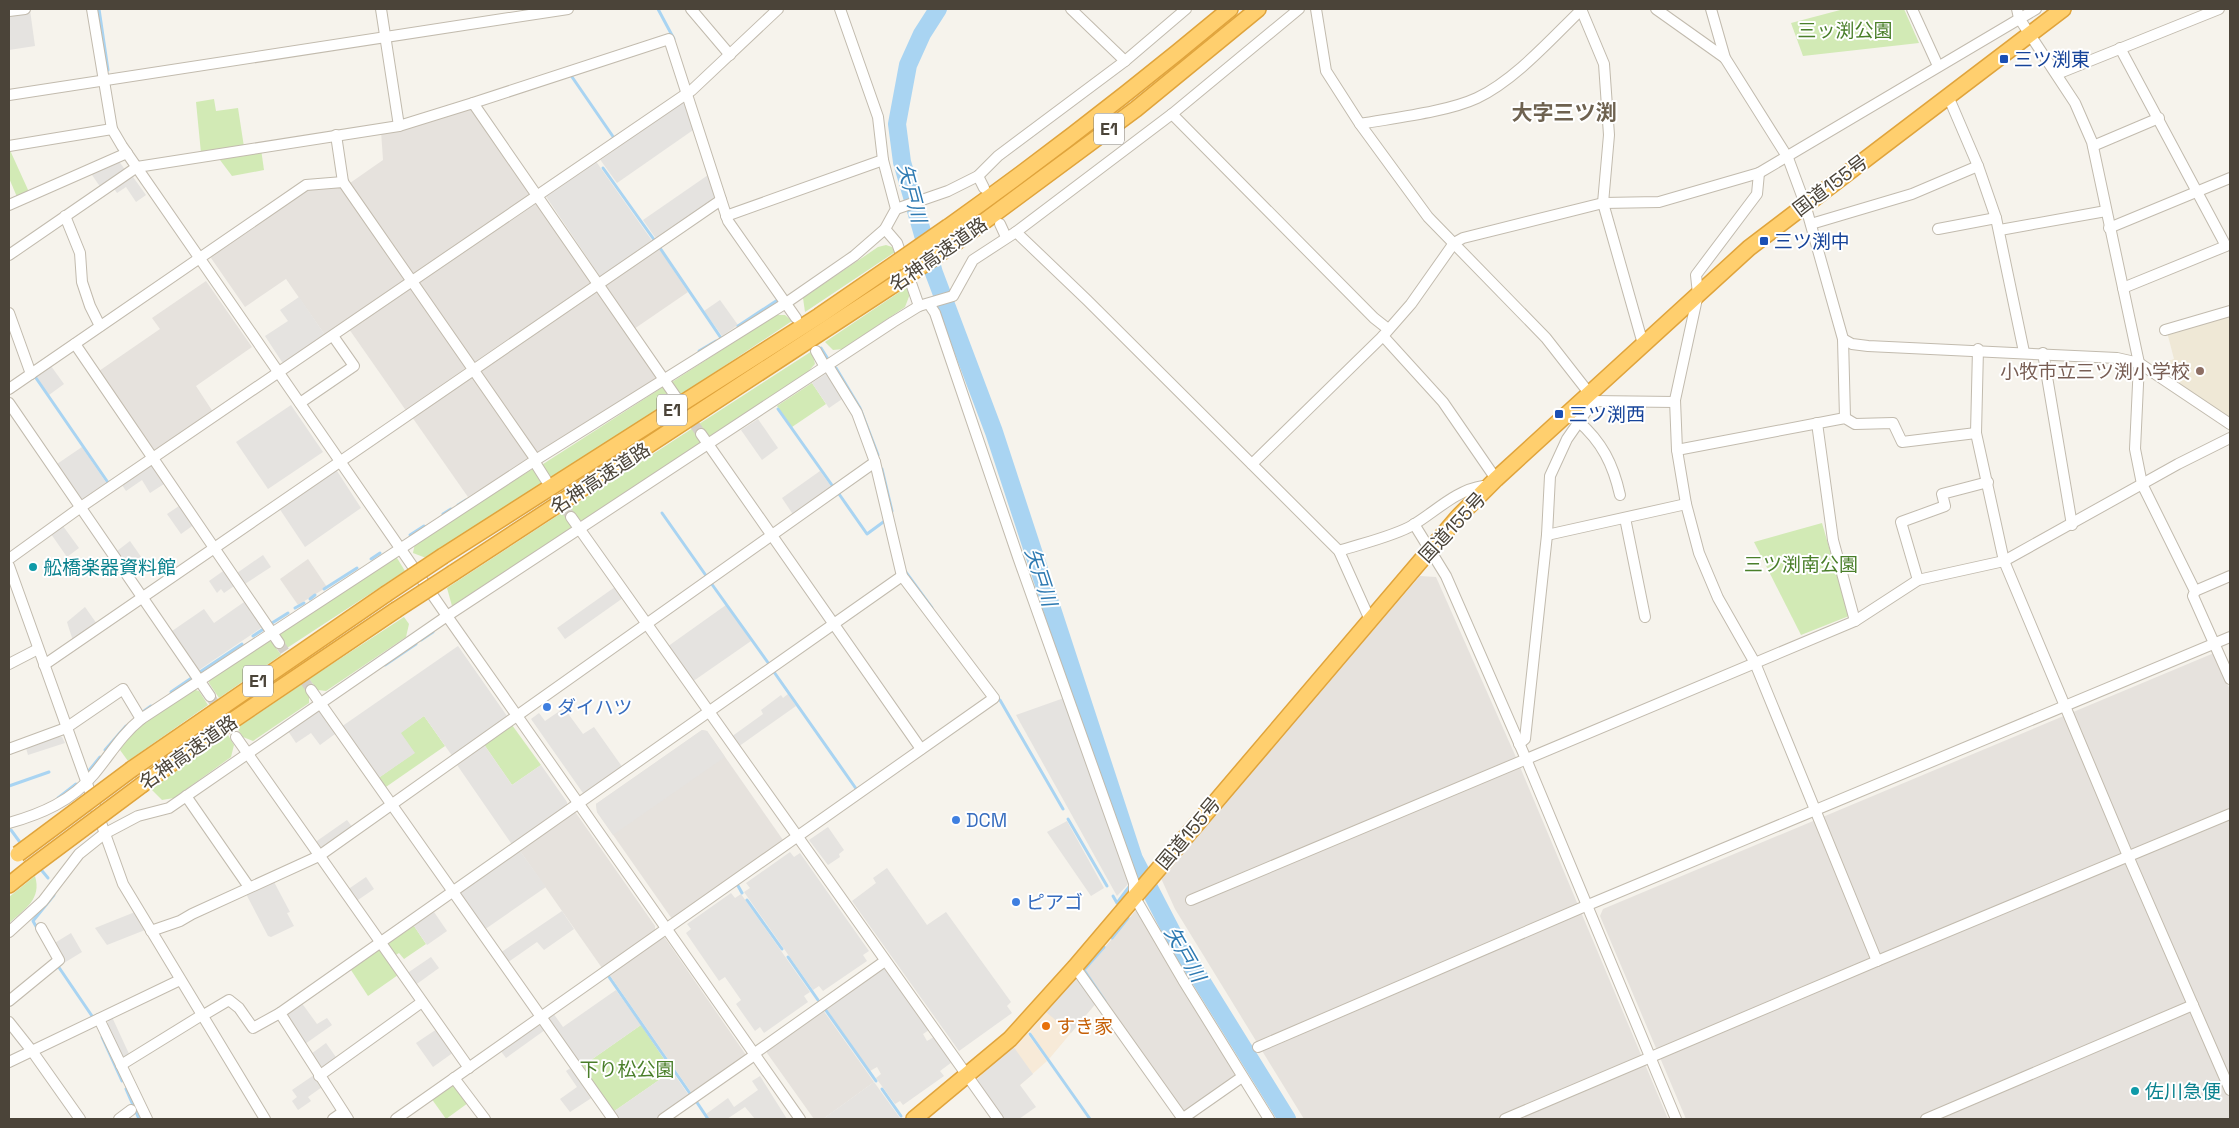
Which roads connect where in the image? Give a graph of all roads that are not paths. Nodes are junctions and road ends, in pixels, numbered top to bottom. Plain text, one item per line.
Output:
1 (25, 9) edge
2 (92, 9) edge
3 (381, 9) edge
4 (568, 9) edge
5 (778, 9) edge
6 (840, 9) edge
7 (1071, 9) edge
8 (1186, 9) edge
9 (1230, 9) edge
10 (1258, 9) edge
11 (1299, 9) edge
12 (1316, 9) edge
13 (1581, 9) edge
14 (1656, 9) edge
15 (1711, 9) edge
16 (1912, 9) edge
17 (2036, 9) edge
18 (2063, 9) edge
19 (2218, 9) edge
20 (9, 11) edge
21 (696, 11) edge
22 (2018, 13) edge
23 (2030, 34) junction
24 (386, 37) junction
25 (2120, 48) junction
26 (730, 55) junction
27 (1725, 58) junction
28 (1125, 61) junction
29 (1938, 66) junction
30 (2057, 74) junction
31 (104, 81) junction
32 (687, 93) junction
33 (9, 95) edge
34 (1948, 96) junction
35 (473, 103) junction
36 (1172, 114) junction
37 (2159, 118) junction
38 (1360, 124) junction
39 (399, 126) junction
40 (112, 130) junction
41 (336, 135) junction
42 (9, 146) edge
43 (2093, 146) junction
44 (127, 153) junction
45 (1788, 158) junction
46 (883, 160) junction
47 (1978, 166) junction
48 (137, 167) junction
49 (1759, 173) junction
50 (978, 176) junction
51 (2230, 178) edge
52 (343, 182) junction
53 (984, 188) dead end
54 (2199, 190) junction
55 (537, 195) junction
56 (721, 200) junction
57 (1603, 203) junction
58 (1805, 204) junction
59 (9, 205) edge
60 (898, 208) junction
61 (2106, 211) junction
62 (65, 216) junction
63 (726, 216) junction
64 (1996, 218) junction
65 (1000, 224) dead end
66 (1811, 224) junction
67 (2109, 228) junction
68 (885, 229) junction
69 (1938, 229) dead end
70 (2000, 230) junction
71 (1011, 235) junction
72 (1454, 243) junction
73 (2228, 250) edge
74 (9, 255) edge
75 (200, 258) junction
76 (412, 281) junction
77 (598, 285) junction
78 (2123, 288) junction
79 (1698, 294) junction
80 (786, 303) junction
81 (926, 304) junction
82 (2230, 311) edge
83 (9, 313) edge
84 (796, 318) dead end
85 (100, 326) junction
86 (2165, 330) dead end
87 (1386, 332) junction
88 (333, 336) junction
89 (1843, 339) junction
90 (75, 344) junction
91 (1643, 344) junction
92 (1978, 350) junction
93 (816, 352) dead end
94 (2024, 352) junction
95 (2043, 353) junction
96 (2139, 364) junction
97 (827, 367) junction
98 (474, 370) junction
99 (279, 373) junction
100 (30, 374) junction
101 (664, 379) junction
102 (9, 389) edge
103 (676, 397) tunnel mouth
104 (1590, 397) junction
105 (1675, 402) junction
106 (9, 403) edge
107 (300, 403) junction
108 (1845, 418) junction
109 (1578, 421) junction
110 (1817, 423) junction
111 (2230, 424) edge
112 (1976, 433) junction
113 (701, 434) tunnel mouth
114 (2230, 438) edge
115 (708, 444) junction
116 (1677, 450) junction
117 (154, 458) junction
118 (535, 460) junction
119 (340, 462) junction
120 (876, 462) junction
121 (1252, 464) junction
122 (546, 480) tunnel mouth
123 (1988, 482) junction
124 (1492, 484) junction
125 (2142, 484) junction
126 (1620, 495) dead end
127 (1686, 504) junction
128 (81, 507) junction
129 (571, 517) tunnel mouth
130 (1624, 518) junction
131 (1414, 524) junction
132 (2072, 525) junction
133 (579, 529) junction
134 (772, 535) junction
135 (1547, 535) junction
136 (214, 547) junction
137 (400, 548) junction
138 (1431, 548) junction
139 (1339, 550) junction
140 (9, 559) edge
141 (2004, 561) junction
142 (9, 566) edge
143 (902, 576) junction
144 (2230, 576) edge
145 (1918, 580) junction
146 (2196, 591) junction
147 (142, 597) junction
148 (447, 616) junction
149 (1645, 617) dead end
150 (1370, 620) junction
151 (1855, 621) junction
152 (646, 624) junction
153 (834, 624) junction
154 (272, 631) junction
155 (2230, 637) edge
156 (279, 643) tunnel mouth
157 (2215, 644) junction
158 (38, 649) junction
159 (1755, 663) junction
160 (9, 664) edge
161 (44, 665) junction
162 (199, 679) junction
163 (2230, 679) edge
164 (311, 690) tunnel mouth
165 (210, 696) tunnel mouth
166 (319, 704) junction
167 (2066, 706) junction
168 (708, 712) junction
169 (516, 714) junction
170 (141, 719) junction
171 (66, 728) junction
172 (236, 737) tunnel mouth
173 (1519, 744) junction
174 (9, 749) edge
175 (921, 749) junction
176 (247, 754) junction
177 (1526, 759) junction
178 (86, 783) junction
179 (186, 796) junction
180 (579, 803) junction
181 (389, 805) junction
182 (1816, 810) junction
183 (2230, 814) edge
184 (9, 823) edge
185 (104, 834) junction
186 (796, 836) junction
187 (319, 856) junction
188 (2128, 856) junction
189 (14, 857) edge
190 (9, 885) edge
191 (249, 887) junction
192 (452, 893) junction
193 (1136, 894) junction
194 (1191, 900) dead end
195 (1588, 905) junction
196 (667, 927) junction
197 (41, 928) dead end
198 (151, 931) junction
199 (9, 932) edge
200 (381, 944) junction
201 (885, 961) junction
202 (1877, 961) junction
203 (1076, 967) junction
204 (180, 980) junction
205 (9, 1001) edge
206 (422, 1002) junction
207 (2193, 1005) junction
208 (280, 1013) junction
209 (202, 1016) junction
210 (540, 1017) junction
211 (99, 1019) junction
212 (9, 1022) edge
213 (1258, 1047) dead end
214 (32, 1051) junction
215 (755, 1053) junction
216 (1651, 1057) junction
217 (9, 1062) edge
218 (121, 1065) junction
219 (469, 1068) junction
220 (319, 1076) junction
221 (967, 1076) junction
222 (1242, 1077) junction
223 (454, 1078) junction
224 (2230, 1090) edge
225 (131, 1110) dead end
226 (346, 1116) edge
227 (80, 1119) edge
228 (119, 1119) edge
229 (147, 1119) edge
230 (265, 1119) edge
231 (333, 1119) edge
232 (396, 1119) edge
233 (485, 1119) edge
234 (613, 1119) edge
235 (664, 1119) edge
236 (800, 1119) edge
237 (914, 1119) edge
238 (998, 1119) edge
239 (1183, 1119) edge
240 (1269, 1119) edge
241 (1505, 1119) edge
242 (1676, 1119) edge
243 (1926, 1119) edge

1 - 20 street
2 - 31 street
3 - 24 street
4 - 24 street
5 - 26 street
6 - 46 street
7 - 28 street
8 - 28 street
9 - 189 highway, 名神高速道路 / E1, bridge
10 - 190 highway, 名神高速道路 / E1, bridge
11 - 36 street
12 - 38 street
13 - 38 street
13 - 57 street
14 - 27 street
15 - 27 street
16 - 29 street
17 - 22 street
18 - 23 highway, 国道155号
19 - 25 street
21 - 26 street
22 - 23 street
22 - 29 street
23 - 30 street
23 - 34 highway, 国道155号
24 - 31 street
24 - 39 street
25 - 30 street
25 - 37 street
26 - 32 street
27 - 45 street
28 - 50 street
29 - 45 street
30 - 43 street
31 - 33 street
31 - 40 street
32 - 35 street
32 - 55 street
32 - 56 street
34 - 47 street
34 - 58 highway, 国道155号
35 - 39 street
35 - 55 street
36 - 71 street
36 - 87 street
37 - 43 street
37 - 54 street
38 - 72 street
39 - 41 street
40 - 42 street
40 - 44 street
41 - 48 street
41 - 52 street
43 - 61 street
44 - 48 street
44 - 59 street
45 - 49 street
45 - 58 street
46 - 60 street
46 - 63 street
47 - 64 street
47 - 66 street
48 - 62 street
48 - 75 street
49 - 57 street
49 - 79 street
50 - 53 street
50 - 60 street
51 - 54 street
52 - 75 street
52 - 76 street
54 - 67 street
54 - 73 street
55 - 76 street
55 - 77 street
56 - 63 street
56 - 77 street
57 - 72 street
57 - 91 street
58 - 66 street
58 - 79 highway, 国道155号
60 - 68 street
61 - 67 street
61 - 70 street
62 - 74 street
62 - 85 street
63 - 80 street
64 - 69 street
64 - 70 street
65 - 71 street
66 - 89 street
67 - 78 street
68 - 80 street
68 - 81 street
70 - 94 street
71 - 81 street
71 - 121 street
72 - 87 street
72 - 104 street
73 - 78 street
75 - 85 street
75 - 99 street
76 - 88 street
76 - 98 street
77 - 98 street
77 - 101 street
78 - 96 street
79 - 91 highway, 国道155号
79 - 105 street
80 - 84 street
80 - 101 street
81 - 97 street
81 - 193 street
82 - 86 street
83 - 100 street
85 - 90 street
87 - 121 street
87 - 124 street
88 - 99 street
88 - 107 street
89 - 92 street
89 - 108 street
90 - 100 street
90 - 117 street
91 - 104 highway, 国道155号
92 - 94 street
92 - 112 street
93 - 97 street
94 - 95 street
95 - 96 street
95 - 132 street
96 - 111 street
96 - 125 street
97 - 115 street
97 - 120 street
98 - 118 street
98 - 119 street
99 - 107 street
99 - 117 street
100 - 102 street
101 - 103 street
101 - 118 street
104 - 105 street
104 - 109 street
104 - 124 highway, 国道155号
105 - 116 street
106 - 128 street
107 - 119 street
108 - 110 street
108 - 112 street
109 - 126 street
109 - 135 street
110 - 116 street
110 - 151 street
112 - 123 street
113 - 115 street
114 - 125 street
115 - 133 street
115 - 134 street
116 - 127 street
117 - 128 street
117 - 136 street
118 - 122 street
118 - 137 street
119 - 136 street
119 - 137 street
120 - 134 street
120 - 143 street
121 - 139 street
123 - 141 street
123 - 145 street
124 - 131 street
124 - 138 highway, 国道155号
125 - 132 street
125 - 146 street
127 - 130 street
127 - 159 street
128 - 140 street
128 - 147 street
129 - 133 street
130 - 135 street
130 - 149 street
131 - 138 street
131 - 139 street
132 - 141 street
133 - 148 street
133 - 152 street
134 - 152 street
134 - 153 street
135 - 173 street
136 - 147 street
136 - 154 street
137 - 148 street
137 - 154 street
138 - 150 highway, 国道155号
138 - 173 street
139 - 150 street
141 - 145 street
141 - 167 street
142 - 158 street
143 - 153 street
143 - 175 street
144 - 146 street
145 - 151 street
146 - 157 street
147 - 161 street
147 - 162 street
148 - 166 street
148 - 169 street
150 - 193 highway, 国道155号
151 - 159 street
152 - 168 street
152 - 169 street
153 - 168 street
153 - 175 street
154 - 156 street
154 - 162 street
155 - 157 street
157 - 163 street
157 - 167 street
158 - 160 street
158 - 161 street
159 - 177 street
159 - 182 street
161 - 171 street
162 - 165 street
162 - 170 street
164 - 166 street
166 - 176 street
166 - 181 street
167 - 182 street
167 - 188 street
168 - 180 street
168 - 186 street
169 - 180 street
169 - 181 street
170 - 171 street
170 - 178 street
171 - 174 street
171 - 178 street
172 - 176 street
173 - 177 street
175 - 186 street
176 - 179 street
176 - 187 street
177 - 194 street
177 - 195 street
178 - 184 street
178 - 185 street
179 - 185 street
179 - 191 street
180 - 192 street
180 - 196 street
181 - 187 street
181 - 192 street
182 - 195 street
182 - 202 street
183 - 188 street
185 - 198 street
185 - 199 street
186 - 196 street
186 - 201 street
187 - 191 street
187 - 200 street
188 - 202 street
188 - 207 street
191 - 198 street
192 - 200 street
192 - 210 street
193 - 203 highway, 国道155号
193 - 222 street
195 - 213 street
195 - 216 street
196 - 210 street
196 - 215 street
197 - 205 street
198 - 204 street
200 - 206 street
200 - 208 street
201 - 215 street
201 - 221 street
202 - 216 street
203 - 221 highway, 国道155号
203 - 239 street
204 - 209 street
204 - 211 street
206 - 219 street
206 - 220 street
207 - 224 street
207 - 243 street
208 - 209 street
208 - 220 street
209 - 218 street
209 - 230 street
210 - 219 street
210 - 234 street
211 - 214 street
211 - 218 street
212 - 214 street
214 - 217 street
214 - 227 street
215 - 235 street
215 - 236 street
216 - 241 street
216 - 242 street
218 - 229 street
219 - 223 street
220 - 226 street
221 - 237 highway, 国道155号
221 - 238 street
222 - 239 street
222 - 240 street
223 - 232 street
223 - 233 street
225 - 228 street
226 - 231 street

